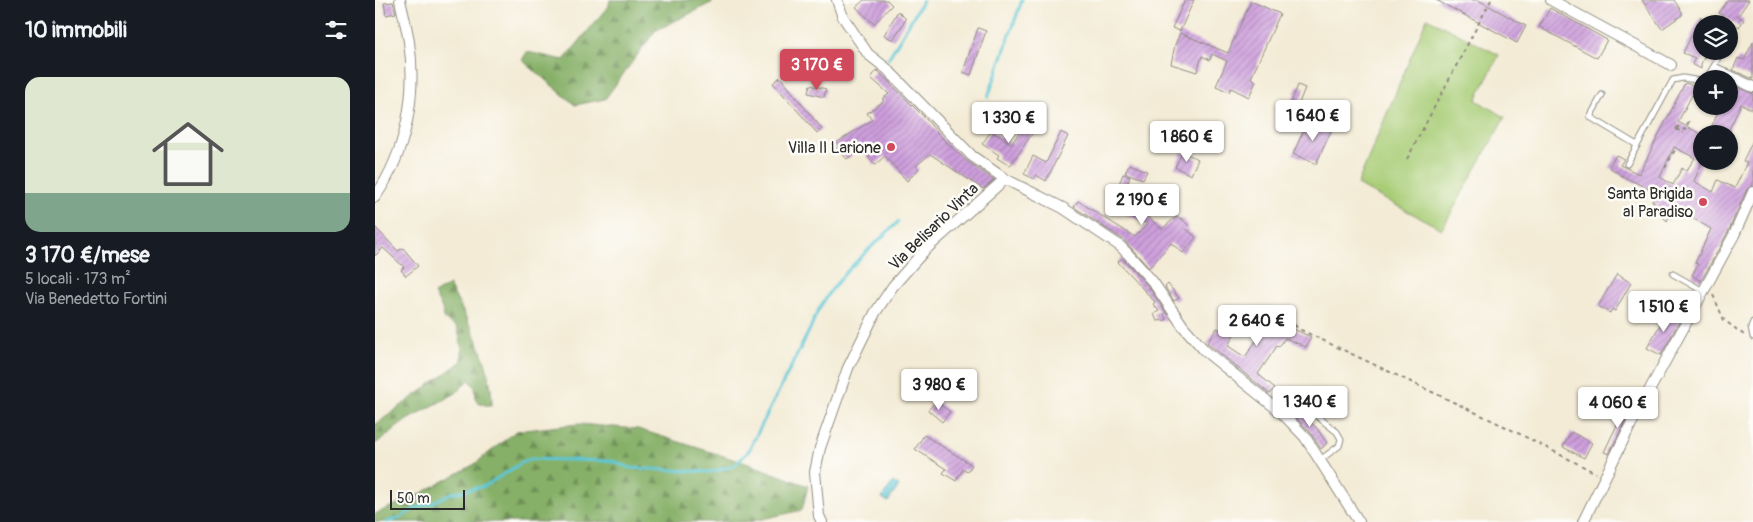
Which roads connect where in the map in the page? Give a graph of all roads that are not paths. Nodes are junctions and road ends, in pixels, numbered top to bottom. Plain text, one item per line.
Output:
1 (400, 0) edge
2 (837, 0) edge
3 (1551, 0) edge
4 (1717, 60) edge
5 (1671, 65) dead end
6 (1715, 69) joint
7 (1693, 80) edge
8 (1753, 87) edge
9 (1602, 95) dead end
10 (1637, 145) junction
11 (1627, 164) dead end
12 (1005, 179) junction
13 (1753, 192) edge
14 (375, 197) edge
15 (1673, 274) dead end
16 (1703, 291) junction
17 (1753, 322) edge
18 (1753, 337) edge
19 (1303, 405) dead end
20 (1320, 460) junction
21 (822, 522) edge
22 (1359, 522) edge
23 (1583, 522) edge

1 - 14 street
2 - 12 street
3 - 5 street
4 - 6 lane
6 - 8 street
7 - 10 lane
9 - 10 lane
10 - 11 lane
12 - 20 street
12 - 21 street, Via Belisario Vinta
13 - 16 street
15 - 16 lane
16 - 23 street
17 - 18 lane
19 - 20 lane
20 - 22 street

